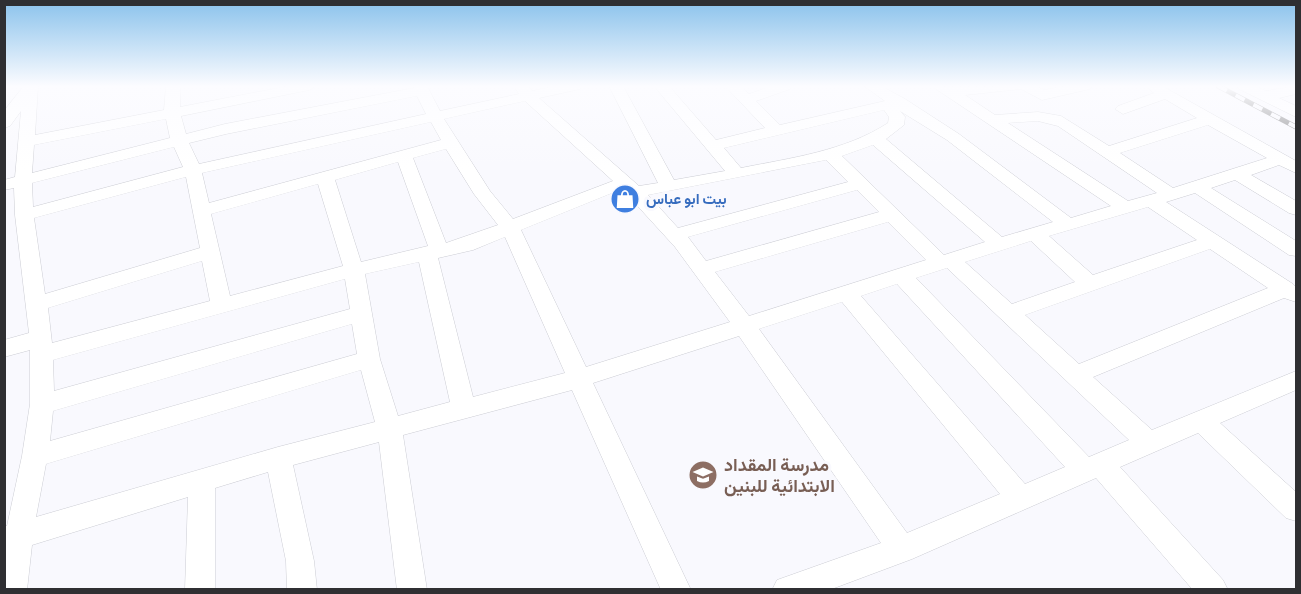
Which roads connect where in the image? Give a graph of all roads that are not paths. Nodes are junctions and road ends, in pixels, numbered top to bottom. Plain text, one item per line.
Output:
1 (29, 114) edge
2 (159, 114) edge
3 (173, 114) edge
4 (302, 114) edge
5 (433, 114) edge
6 (446, 114) edge
7 (550, 114) edge
8 (631, 114) edge
9 (684, 114) edge
10 (760, 114) edge
11 (853, 114) edge
12 (896, 114) edge
13 (912, 114) edge
14 (983, 114) edge
15 (1203, 114) edge
16 (1211, 114) edge
17 (435, 117) junction
18 (1210, 119) junction
19 (992, 120) junction
20 (777, 131) junction
21 (874, 137) junction
22 (180, 140) junction
23 (27, 141) junction
24 (452, 142) junction
25 (711, 146) junction
26 (1108, 152) junction
27 (831, 154) junction
28 (404, 155) junction
29 (1291, 160) edge
30 (193, 170) junction
31 (737, 174) junction
32 (1237, 174) junction
33 (325, 177) junction
34 (14, 183) edge
35 (859, 184) junction
36 (1196, 186) junction
37 (630, 187) junction
38 (669, 187) junction
39 (1160, 197) junction
40 (1124, 207) junction
41 (1296, 209) edge
42 (201, 211) junction
43 (24, 215) junction
44 (891, 215) junction
45 (1067, 224) junction
46 (511, 229) junction
47 (1035, 234) junction
48 (674, 235) junction
49 (1212, 241) junction
50 (999, 244) junction
51 (1296, 250) edge
52 (433, 251) junction
53 (210, 252) junction
54 (946, 262) junction
55 (701, 269) junction
56 (354, 270) junction
57 (902, 276) junction
58 (1090, 284) junction
59 (1291, 293) edge
60 (848, 294) junction
61 (36, 304) junction
62 (221, 304) junction
63 (1008, 313) junction
64 (361, 314) junction
65 (745, 327) junction
66 (42, 346) junction
67 (4, 349) edge
68 (369, 358) junction
69 (1075, 375) junction
70 (581, 378) junction
71 (1296, 380) edge
72 (42, 404) junction
73 (464, 410) junction
74 (1202, 422) junction
75 (390, 430) junction
76 (1150, 444) junction
77 (35, 456) junction
78 (279, 458) junction
79 (1094, 468) junction
80 (202, 480) junction
81 (1021, 499) junction
82 (1293, 501) edge
83 (12, 537) edge
84 (902, 549) junction
85 (12, 590) edge
86 (200, 590) edge
87 (302, 590) edge
88 (412, 590) edge
89 (676, 590) edge
90 (788, 590) edge
91 (1213, 590) edge

1 - 23 street
2 - 23 street
3 - 22 street
4 - 22 street
5 - 17 street
6 - 17 street
7 - 37 street
8 - 38 street
9 - 25 street
10 - 20 street
11 - 20 street
12 - 21 street
13 - 45 street
14 - 19 street
15 - 18 street
16 - 29 street
17 - 24 street
17 - 30 street
18 - 26 street
18 - 29 street
19 - 26 street
19 - 40 street
20 - 25 street
21 - 27 street
21 - 50 street
22 - 30 street
22 - 34 street
23 - 34 street
24 - 28 street
24 - 46 street
25 - 31 street
26 - 39 street
27 - 31 street
27 - 35 street
28 - 33 street
28 - 52 street
29 - 32 street
30 - 42 street
30 - 43 street
31 - 38 street
32 - 36 street
32 - 41 street
33 - 42 street
33 - 56 street
34 - 43 street
35 - 44 street
35 - 48 street
36 - 39 street
36 - 51 street
37 - 38 street
37 - 46 street
37 - 48 street
39 - 40 street
39 - 49 street
40 - 45 street
42 - 53 street
43 - 61 street
44 - 54 street
44 - 55 street
45 - 47 street
46 - 52 street
46 - 70 street
47 - 50 street
47 - 58 street
48 - 55 street
49 - 58 street
49 - 59 street
50 - 54 street
52 - 56 street
52 - 73 street
53 - 61 street
53 - 62 street
54 - 57 street
54 - 63 street
55 - 65 street
56 - 62 street
56 - 64 street
57 - 60 street
57 - 79 street
58 - 63 street
59 - 69 street
60 - 65 street
60 - 81 street
61 - 66 street
62 - 66 street
63 - 69 street
64 - 68 street
64 - 72 street
65 - 70 street
65 - 84 street
66 - 67 street
66 - 72 street
68 - 75 street
68 - 77 street
69 - 76 street
70 - 73 street
70 - 89 street
71 - 74 street
72 - 77 street
73 - 75 street
74 - 76 street
74 - 82 street
75 - 78 street
75 - 88 street
76 - 79 street
77 - 83 street
78 - 80 street
78 - 87 street
79 - 81 street
79 - 91 street
80 - 83 street
80 - 86 street
81 - 84 street
83 - 85 street
84 - 90 street

